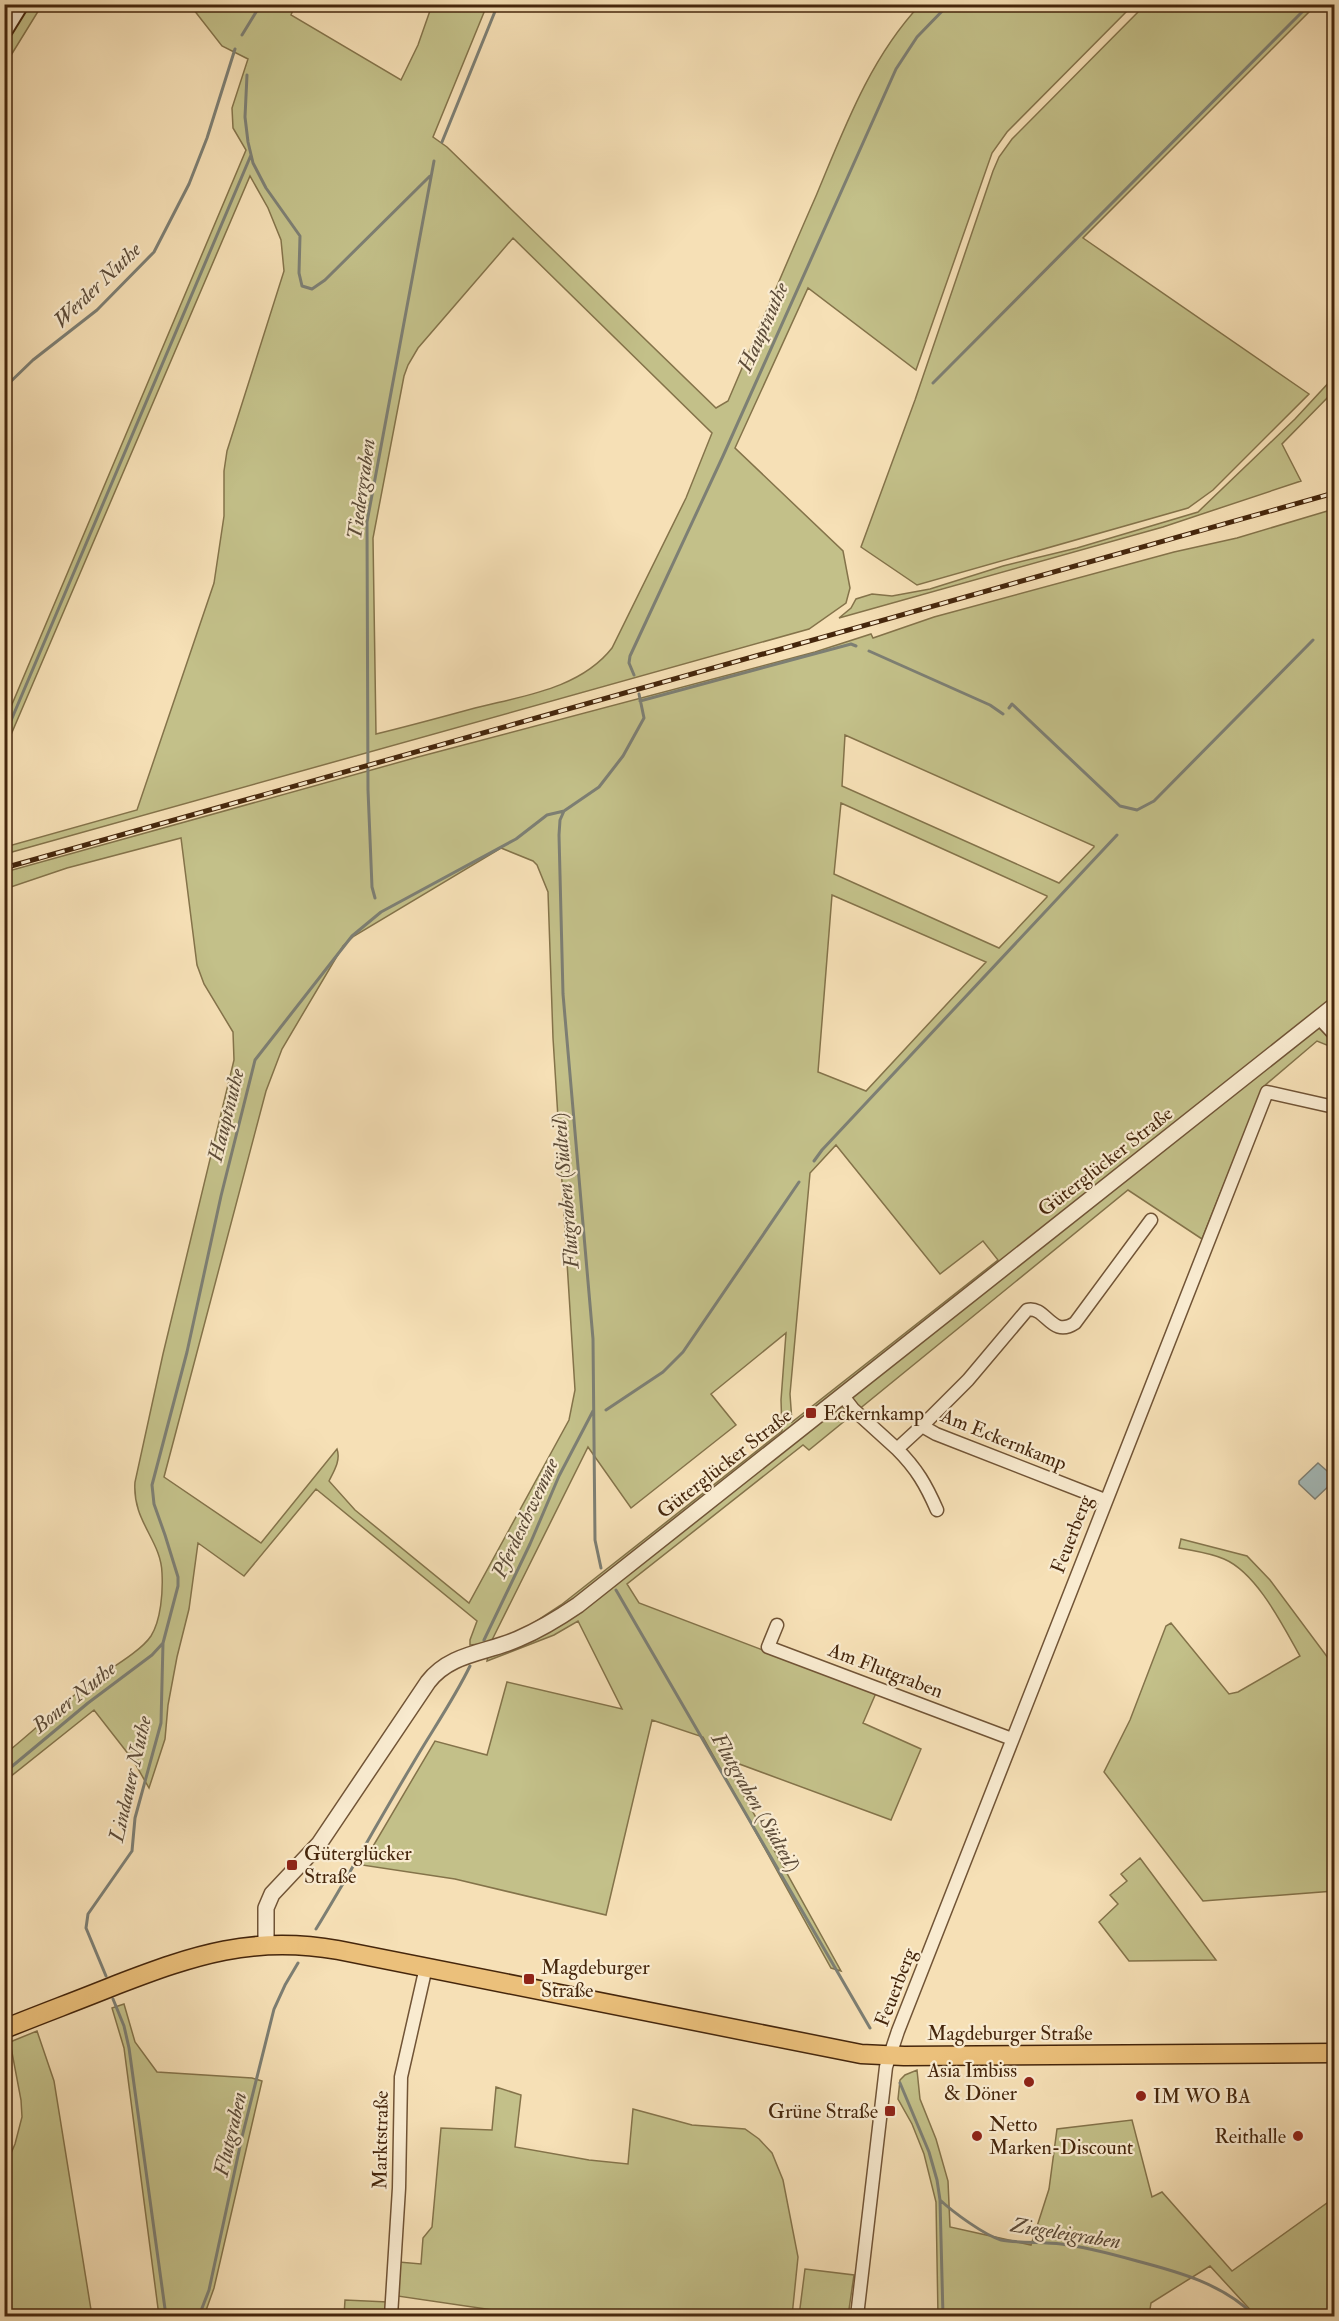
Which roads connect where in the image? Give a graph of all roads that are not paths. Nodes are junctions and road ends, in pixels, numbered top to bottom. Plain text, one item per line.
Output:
1 (20, 4) edge
2 (4, 30) edge
3 (1335, 1006) edge
4 (1319, 1018) junction
5 (1335, 1034) edge
6 (1335, 1107) edge
7 (1151, 1220) dead end
8 (843, 1396) junction
9 (922, 1426) junction
10 (897, 1449) junction
11 (1105, 1500) junction
12 (937, 1510) dead end
13 (777, 1625) dead end
14 (1012, 1739) junction
15 (266, 1945) junction
16 (426, 1967) junction
17 (4, 2029) edge
18 (1335, 2053) edge
19 (891, 2056) junction
20 (391, 2316) edge
21 (857, 2316) edge

1 - 2 main road
3 - 4 street, Güterglücker Straße
4 - 5 street
4 - 8 street, Güterglücker Straße
6 - 11 street, Feuerberg
7 - 9 street, Am Eckernkamp
8 - 10 street
8 - 15 street, Güterglücker Straße
9 - 10 street, Am Eckernkamp
9 - 11 street, Am Eckernkamp
10 - 12 street
11 - 14 street, Feuerberg
13 - 14 street, Am Flutgraben
14 - 19 street, Feuerberg
15 - 16 main road, Magdeburger Straße
15 - 17 main road, Magdeburger Straße
16 - 19 main road, Magdeburger Straße
16 - 20 street, Marktstraße
18 - 19 main road, Magdeburger Straße
19 - 21 street

